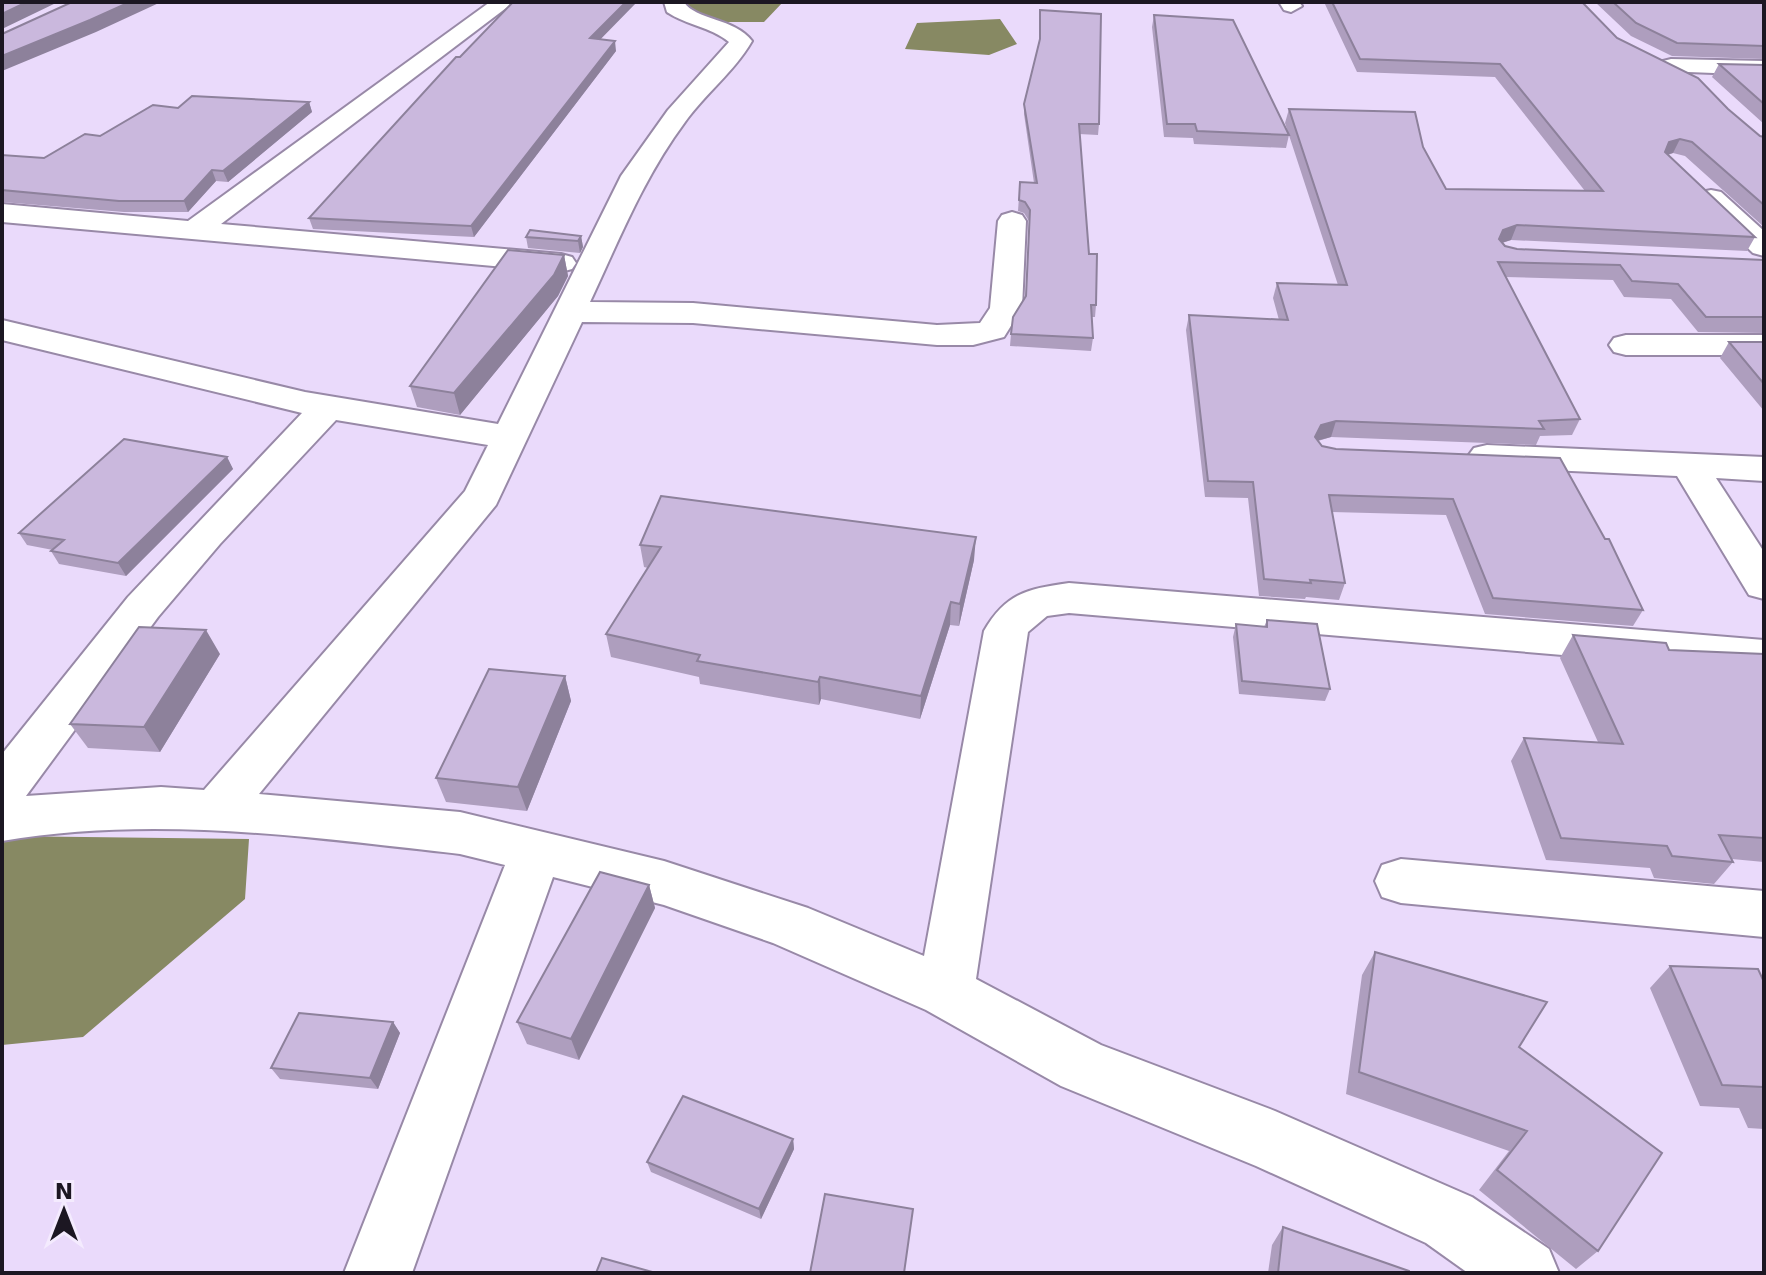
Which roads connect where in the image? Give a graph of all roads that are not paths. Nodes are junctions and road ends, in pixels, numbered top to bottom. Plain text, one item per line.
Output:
1 (504, 2) edge
2 (674, 2) edge
3 (1647, 57) edge
4 (1671, 66) junction
5 (1764, 68) edge
6 (1712, 95) edge
7 (1697, 185) edge
8 (2, 213) edge
9 (1012, 221) dead end
10 (194, 230) junction
11 (1764, 247) edge
12 (1732, 262) edge
13 (1764, 264) edge
14 (593, 266) junction
15 (572, 312) junction
16 (2, 330) edge
17 (1626, 345) dead end
18 (1764, 345) edge
19 (329, 406) junction
20 (511, 437) junction
21 (1456, 455) edge
22 (1688, 464) junction
23 (1764, 469) edge
24 (1764, 585) edge
25 (1764, 656) edge
26 (2, 790) edge
27 (217, 810) junction
28 (2, 820) edge
29 (536, 852) junction
30 (1401, 881) dead end
31 (1764, 914) edge
32 (946, 992) junction
33 (378, 1273) edge
34 (1525, 1273) edge

1 - 10 street
2 - 14 street
3 - 4 street
4 - 5 street
4 - 6 street
7 - 11 street
8 - 10 street
9 - 15 street
10 - 14 street
12 - 13 street
14 - 15 street
15 - 20 street
16 - 19 street
17 - 18 street
19 - 20 street
19 - 26 street
20 - 27 street
21 - 22 street
22 - 23 street
22 - 24 street
25 - 32 street
27 - 28 street
27 - 29 street
29 - 32 street
29 - 33 street
30 - 31 street
32 - 34 street

